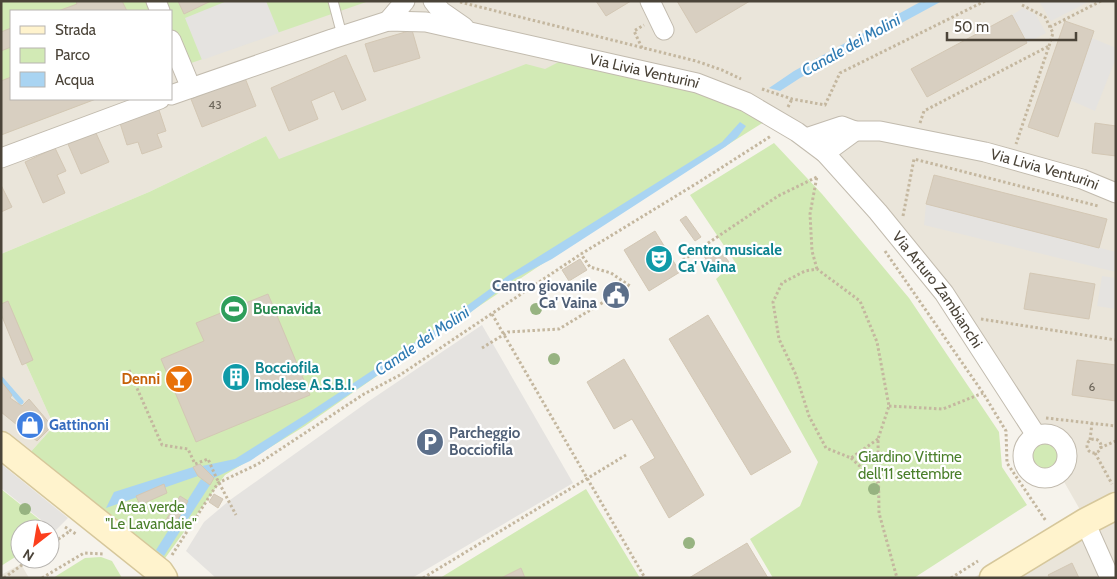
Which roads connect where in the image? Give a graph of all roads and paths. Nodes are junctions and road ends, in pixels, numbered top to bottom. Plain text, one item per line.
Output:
1 (333, 1) edge
2 (405, 1) edge
3 (433, 1) edge
4 (459, 1) edge
5 (650, 1) edge
6 (985, 1) edge
7 (1101, 1) edge
8 (1022, 6) dead end
9 (388, 21) junction
10 (1050, 27) junction
11 (664, 30) dead end
12 (474, 33) junction
13 (342, 35) junction
14 (172, 42) edge
15 (1049, 46) junction
16 (745, 81) dead end
17 (191, 88) junction
18 (760, 89) dead end
19 (172, 95) edge
20 (792, 99) junction
21 (157, 100) edge
22 (779, 130) junction
23 (918, 130) dead end
24 (856, 131) junction
25 (806, 138) junction
26 (1013, 152) dead end
27 (825, 153) junction
28 (1, 158) edge
29 (818, 172) dead end
30 (817, 177) junction
31 (1111, 200) edge
32 (903, 218) dead end
33 (884, 249) dead end
34 (581, 254) junction
35 (683, 260) dead end
36 (817, 269) junction
37 (492, 314) junction
38 (981, 319) dead end
39 (504, 335) junction
40 (1116, 340) edge
41 (482, 348) dead end
42 (129, 370) dead end
43 (983, 393) junction
44 (889, 406) junction
45 (1092, 423) junction
46 (1116, 426) edge
47 (1040, 427) joint
48 (878, 439) junction
49 (1090, 440) junction
50 (1116, 441) edge
51 (1, 444) edge
52 (1100, 448) junction
53 (1095, 453) junction
54 (626, 456) dead end
55 (851, 458) junction
56 (587, 478) junction
57 (218, 483) junction
58 (878, 484) junction
59 (1114, 495) edge
60 (236, 515) dead end
61 (1046, 520) dead end
62 (1085, 522) junction
63 (65, 527) dead end
64 (60, 538) edge
65 (106, 554) dead end
66 (16, 569) edge
67 (166, 570) edge
68 (429, 576) edge
69 (4, 578) edge
70 (42, 578) edge
71 (423, 578) edge
72 (645, 578) edge
73 (897, 578) edge
74 (993, 578) edge
75 (1110, 578) edge

1 - 13 lane
2 - 9 street
3 - 12 street, Via Livia Venturini
4 - 16 path
5 - 11 street
6 - 20 path
7 - 10 path
8 - 10 path
9 - 12 street, Via Livia Venturini
9 - 13 street, Via Livia Venturini
10 - 15 path
12 - 22 street, Via Livia Venturini
13 - 17 street, Via Livia Venturini
14 - 17 street
15 - 23 path
15 - 26 path
17 - 19 street, Via Livia Venturini
18 - 20 path
20 - 22 path
21 - 28 street
22 - 25 street, Via Livia Venturini
22 - 34 path
24 - 25 street, Via Livia Venturini
24 - 27 street
24 - 31 street, Via Livia Venturini
25 - 27 street, Via Livia Venturini
27 - 47 street, Via Arturo Zambianchi
29 - 30 path
30 - 35 path
30 - 36 path
31 - 32 path
33 - 43 path
34 - 37 path
34 - 39 path
36 - 44 path
36 - 55 path
37 - 39 path
37 - 57 path
38 - 40 path
39 - 41 path
39 - 56 path
42 - 57 path
43 - 44 path
43 - 61 path
44 - 48 path
45 - 46 path
45 - 47 path
45 - 49 path
48 - 55 path
48 - 58 path
49 - 52 path
49 - 53 path
50 - 52 path
51 - 67 street
52 - 53 path
53 - 59 path
54 - 56 path
55 - 58 path
56 - 68 path
56 - 72 path
57 - 60 path
57 - 67 path
58 - 73 path
59 - 62 street
62 - 74 street
62 - 75 street
63 - 64 path
65 - 70 path
66 - 69 path
68 - 71 path

